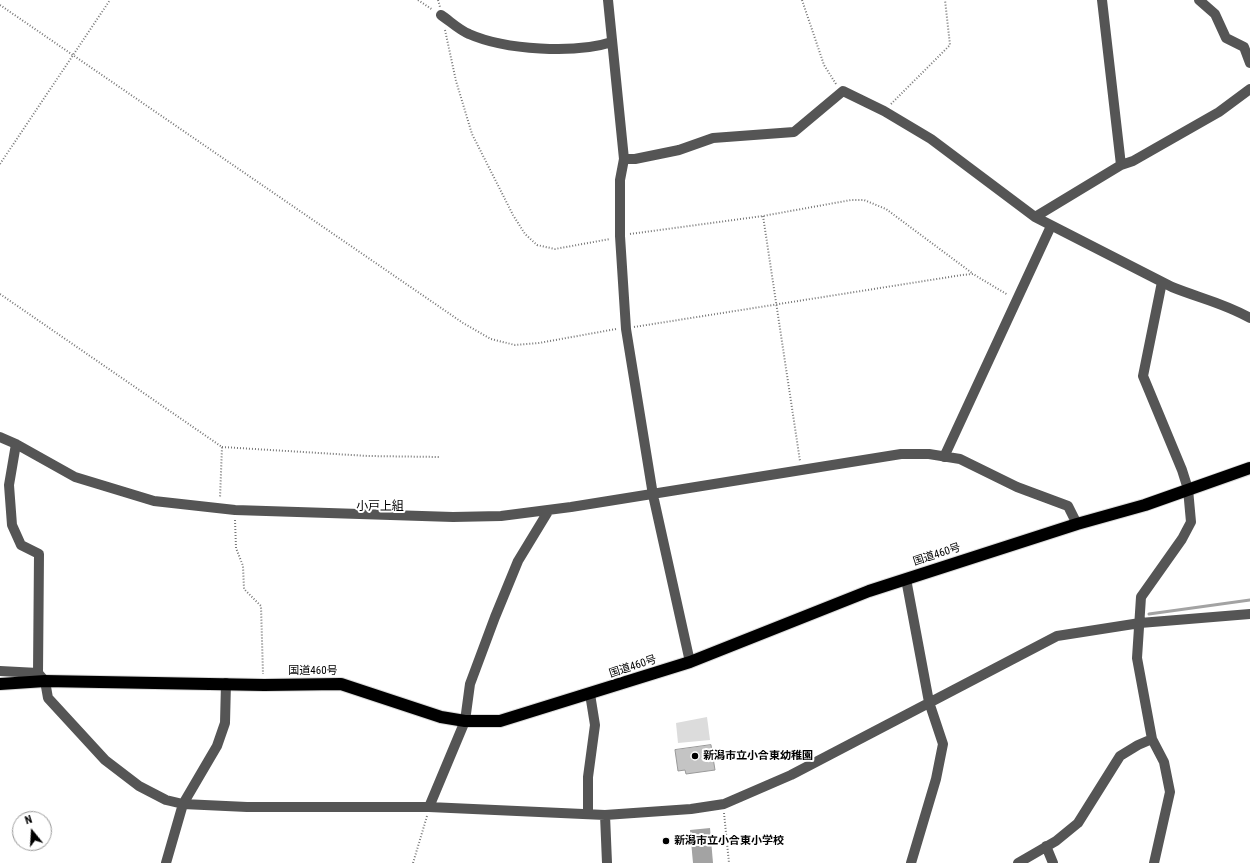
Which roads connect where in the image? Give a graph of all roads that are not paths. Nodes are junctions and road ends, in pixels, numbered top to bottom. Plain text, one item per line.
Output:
1 (608, 0) edge
2 (1102, 0) edge
3 (1199, 0) edge
4 (441, 15) road end
5 (612, 42) junction
6 (1250, 63) edge
7 (1250, 89) edge
8 (624, 159) junction
9 (1121, 164) junction
10 (1035, 217) junction
11 (1051, 226) junction
12 (1162, 282) junction
13 (1250, 318) edge
14 (0, 437) edge
15 (16, 444) junction
16 (944, 457) junction
17 (1250, 468) edge
18 (1188, 489) junction
19 (653, 495) junction
20 (549, 510) junction
21 (1077, 524) junction
22 (906, 579) junction
23 (1250, 614) edge
24 (1140, 623) junction
25 (690, 662) junction
26 (0, 671) edge
27 (41, 677) junction
28 (226, 683) junction
29 (0, 684) edge
30 (590, 694) junction
31 (929, 702) junction
32 (465, 721) junction
33 (1152, 739) junction
34 (183, 804) junction
35 (429, 807) junction
36 (588, 814) junction
37 (605, 815) junction
38 (1046, 846) junction
39 (166, 863) edge
40 (607, 863) edge
41 (911, 863) edge
42 (1018, 863) edge
43 (1053, 863) edge
44 (1154, 863) edge

1 - 5 street
2 - 9 street
3 - 6 street
4 - 5 street
5 - 8 street
7 - 9 street
8 - 10 street
8 - 19 street
9 - 10 street
10 - 11 street
11 - 12 street
11 - 16 street
12 - 13 street
12 - 18 street
14 - 15 street
15 - 20 street
15 - 27 street
16 - 19 street
16 - 21 street
17 - 18 highway, 国道460号
18 - 21 highway, 国道460号
18 - 24 street
19 - 20 street
19 - 25 street
20 - 32 street
21 - 22 highway, 国道460号
22 - 25 highway, 国道460号
22 - 31 street
23 - 24 street
24 - 31 street
24 - 33 street
25 - 30 highway, 国道460号
26 - 27 street
27 - 28 highway, 国道460号
27 - 29 highway, 国道460号
27 - 34 street
28 - 32 highway, 国道460号
28 - 34 street
30 - 32 highway, 国道460号
30 - 36 street
31 - 37 street
31 - 41 street
32 - 35 street
33 - 38 street
33 - 44 street
34 - 35 street
34 - 39 street
35 - 36 street
36 - 37 street
37 - 40 street
38 - 42 street
38 - 43 street

